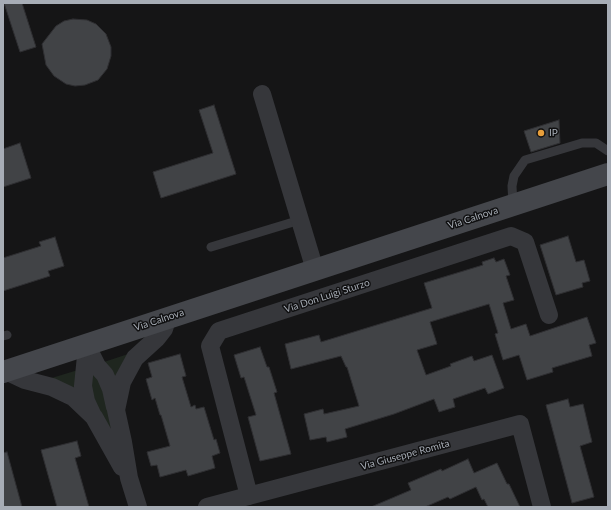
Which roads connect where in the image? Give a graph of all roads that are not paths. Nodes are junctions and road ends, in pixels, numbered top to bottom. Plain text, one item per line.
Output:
1 (262, 94) dead end
2 (608, 151) edge
3 (608, 174) edge
4 (513, 205) junction
5 (300, 220) junction
6 (211, 247) dead end
7 (316, 270) junction
8 (550, 315) dead end
9 (168, 317) junction
10 (86, 344) junction
11 (4, 371) edge
12 (116, 410) junction
13 (94, 417) junction
14 (129, 478) junction
15 (249, 496) junction
16 (138, 507) edge
17 (207, 507) edge
18 (542, 507) edge

1 - 5 street
2 - 4 lane
3 - 4 main road, Via Calnova
4 - 7 main road, Via Calnova
5 - 6 lane
5 - 7 street
7 - 9 main road, Via Calnova
8 - 15 street, Via Don Luigi Sturzo
9 - 10 main road, Via Calnova
9 - 12 street
10 - 11 main road, Via Calnova
10 - 12 street
10 - 13 street
11 - 13 street
12 - 14 street
13 - 14 street
14 - 16 street
15 - 17 street, Via Giuseppe Romita
15 - 18 street, Via Giuseppe Romita

